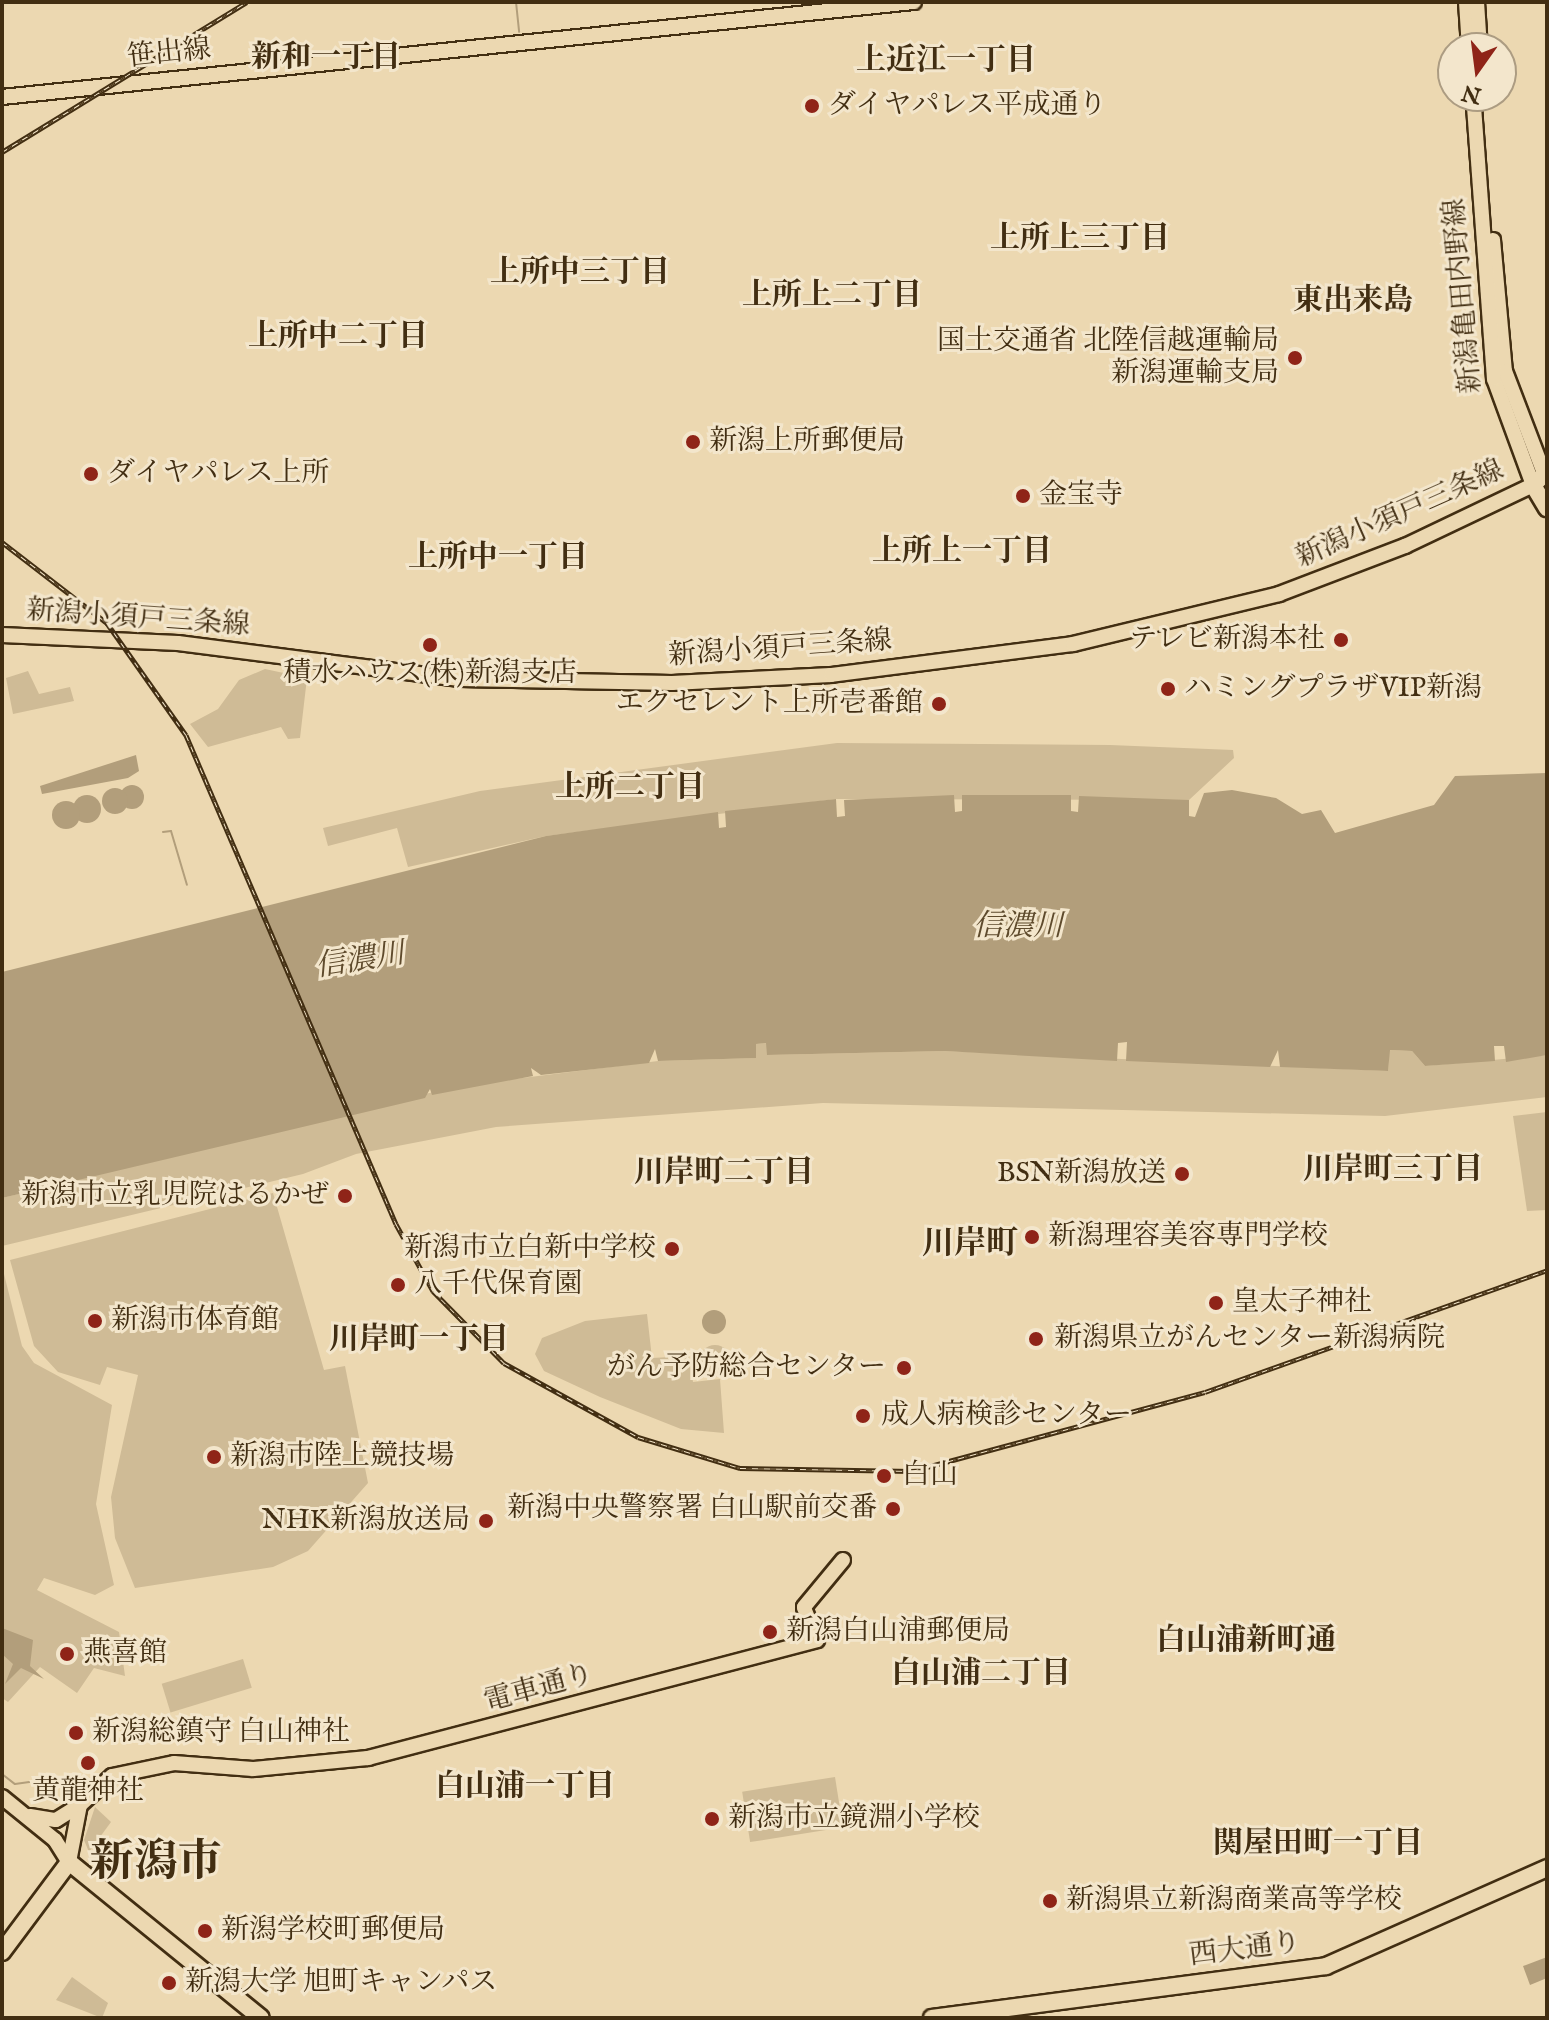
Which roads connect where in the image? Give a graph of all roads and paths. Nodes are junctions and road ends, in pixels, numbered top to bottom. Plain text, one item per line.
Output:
1 (914, 2) edge
2 (1466, 2) edge
3 (1477, 2) edge
4 (1468, 32) edge
5 (1479, 32) edge
6 (2, 97) edge
7 (1474, 112) edge
8 (1483, 112) edge
9 (1543, 478) edge
10 (1547, 508) edge
11 (2, 635) edge
12 (843, 1560) dead end
13 (2, 1797) edge
14 (80, 1805) junction
15 (25, 1816) junction
16 (69, 1862) junction
17 (1547, 1868) edge
18 (2, 1952) edge
19 (235, 1999) junction
20 (261, 2018) edge
21 (275, 2018) edge
22 (932, 2018) edge

1 - 6 main road, 笹出線
2 - 4 main road
3 - 5 main road
7 - 9 main road, 新潟亀田内野線
8 - 9 main road, 新潟亀田内野線
9 - 10 highway
9 - 11 main road, 新潟小須戸三条線
12 - 14 main road, 電車通り
13 - 15 main road
14 - 15 main road
14 - 16 main road
15 - 16 main road
16 - 18 highway
16 - 19 highway
17 - 22 highway, 西大通り
19 - 20 highway
19 - 21 highway

